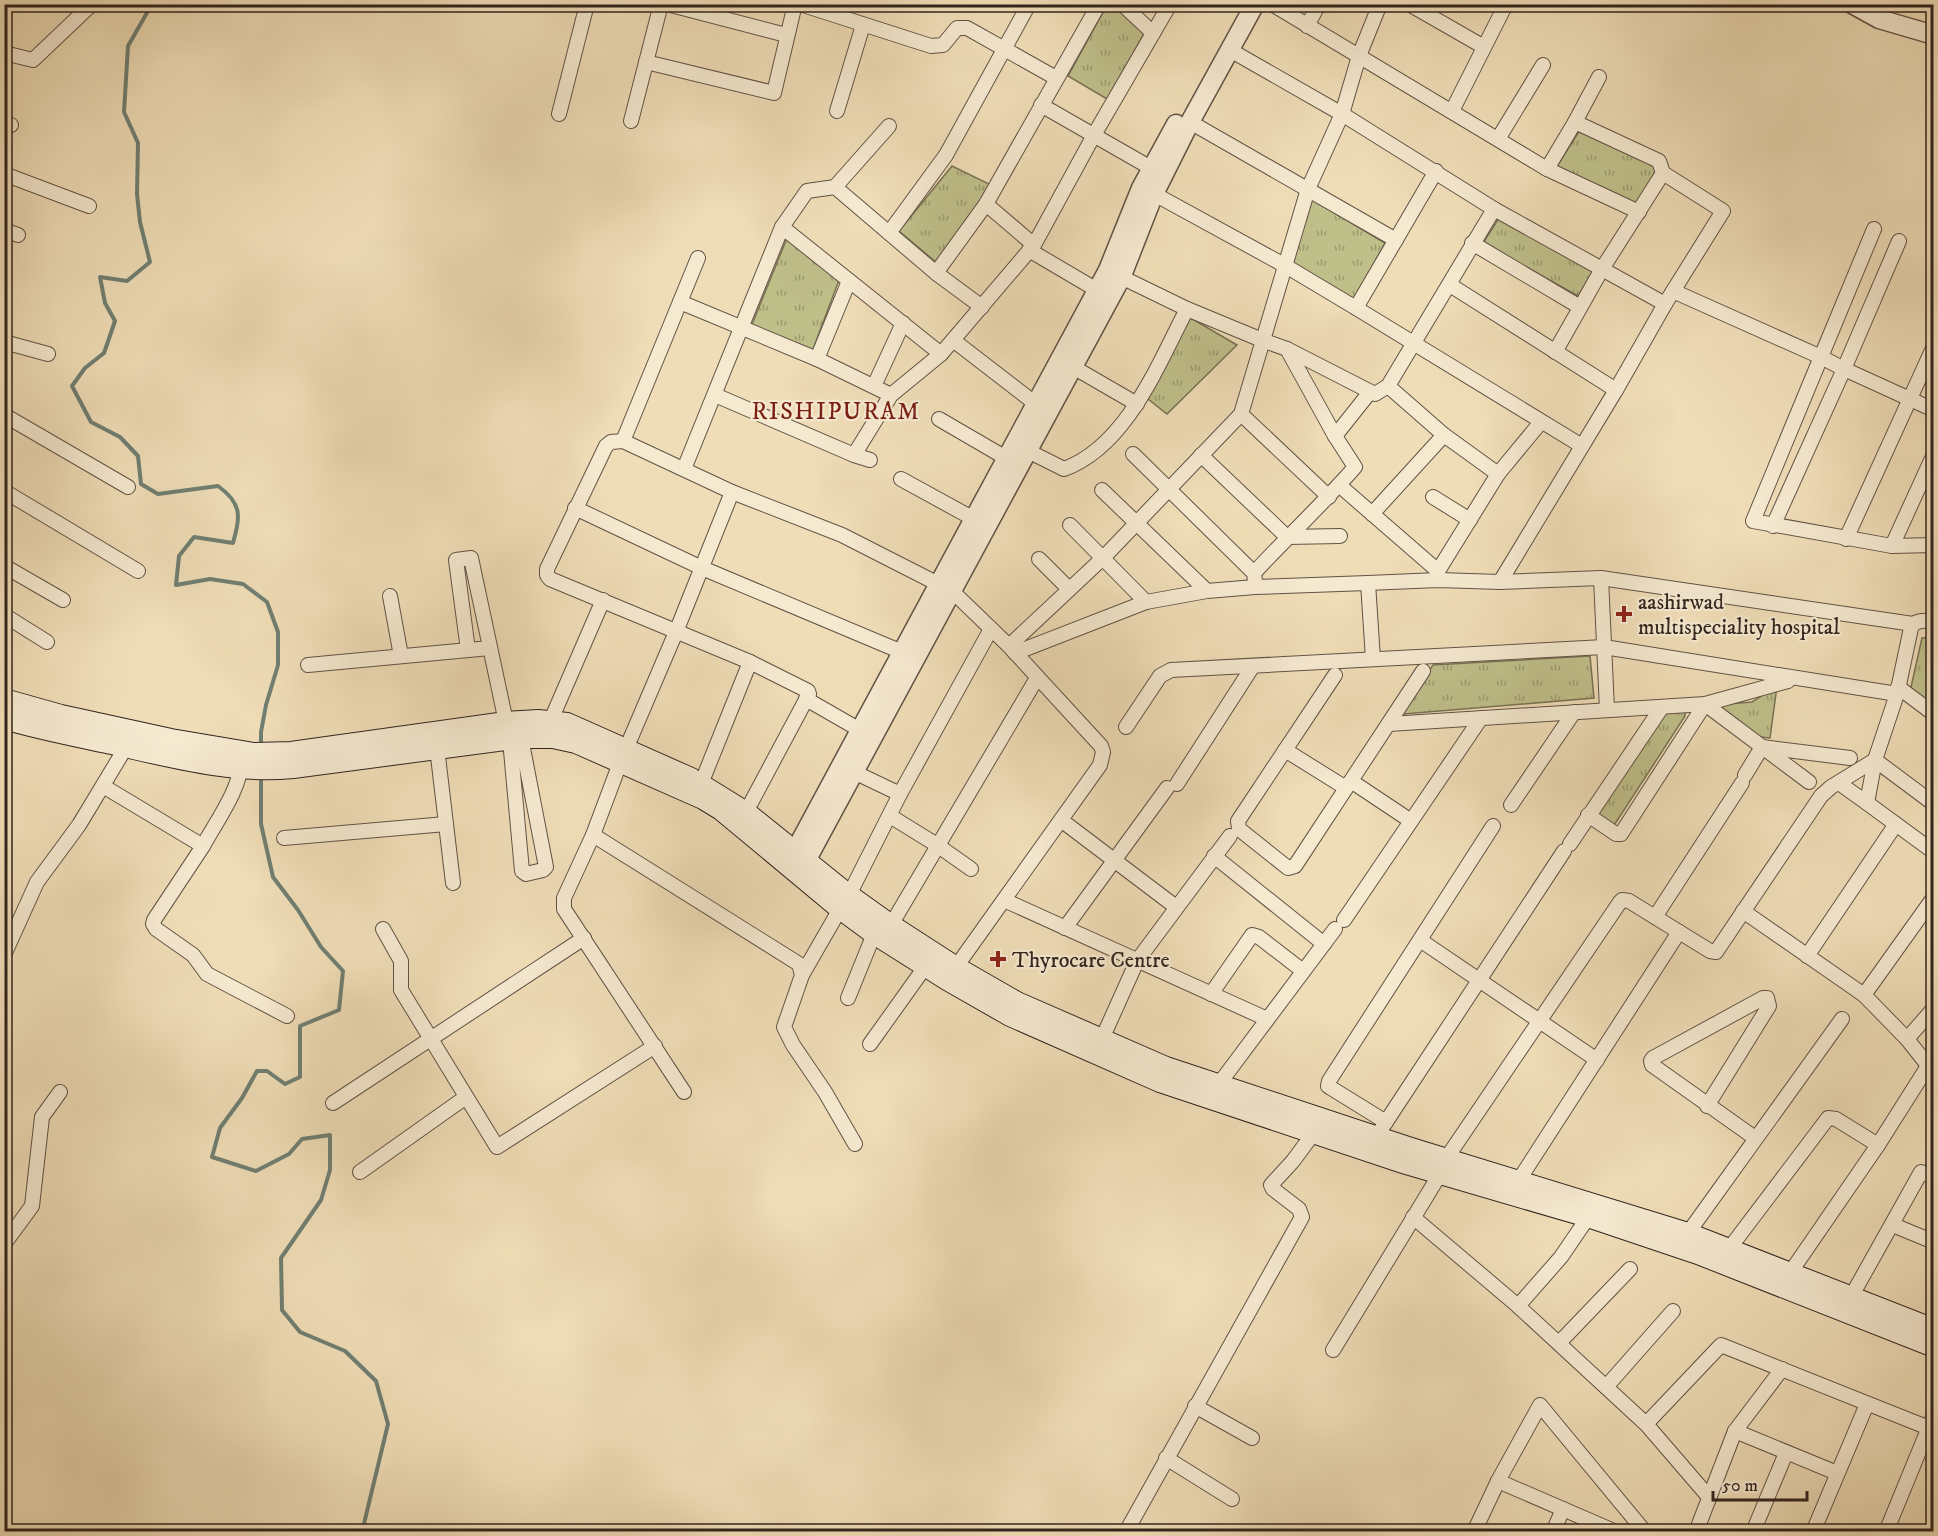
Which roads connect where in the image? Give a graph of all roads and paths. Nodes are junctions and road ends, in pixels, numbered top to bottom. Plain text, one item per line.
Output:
1 (92, 4) edge
2 (587, 4) edge
3 (661, 4) edge
4 (667, 4) edge
5 (795, 4) edge
6 (800, 4) edge
7 (1029, 4) edge
8 (1099, 4) edge
9 (1122, 4) edge
10 (1170, 4) edge
11 (1244, 4) edge
12 (1255, 4) edge
13 (1272, 4) edge
14 (1319, 4) edge
15 (1380, 4) edge
16 (1409, 4) edge
17 (1506, 4) edge
18 (1852, 4) edge
19 (819, 8) edge
20 (863, 26) junction
21 (1308, 26) junction
22 (1152, 33) junction
23 (786, 35) junction
24 (1934, 35) edge
25 (1484, 47) junction
26 (1004, 50) junction
27 (1230, 50) junction
28 (4, 53) edge
29 (1359, 56) junction
30 (646, 62) junction
31 (1543, 65) dead end
32 (1599, 77) dead end
33 (1056, 78) junction
34 (1041, 105) junction
35 (837, 111) dead end
36 (1452, 111) junction
37 (559, 114) dead end
38 (1342, 114) junction
39 (631, 121) dead end
40 (1190, 122) junction
41 (1575, 122) junction
42 (889, 126) dead end
43 (1094, 135) junction
44 (1498, 139) junction
45 (1151, 168) junction
46 (1547, 169) junction
47 (1436, 171) junction
48 (1663, 173) junction
49 (4, 174) edge
50 (835, 187) junction
51 (1308, 189) junction
52 (1147, 191) junction
53 (986, 204) junction
54 (90, 206) dead end
55 (1494, 209) junction
56 (1638, 212) junction
57 (782, 227) junction
58 (1874, 229) dead end
59 (4, 230) edge
60 (889, 233) junction
61 (18, 235) dead end
62 (1396, 240) junction
63 (1899, 241) dead end
64 (1473, 243) junction
65 (1032, 247) junction
66 (698, 258) dead end
67 (1284, 266) junction
68 (1602, 269) junction
69 (936, 273) junction
70 (1115, 274) junction
71 (849, 281) junction
72 (1449, 285) junction
73 (1097, 290) junction
74 (1673, 291) junction
75 (680, 302) junction
76 (1665, 304) junction
77 (982, 307) junction
78 (1356, 308) junction
79 (1581, 308) junction
80 (1187, 309) junction
81 (903, 323) junction
82 (742, 328) junction
83 (953, 340) junction
84 (1262, 340) junction
85 (4, 342) edge
86 (1415, 343) junction
87 (1934, 346) edge
88 (1287, 349) junction
89 (1555, 352) junction
90 (48, 354) dead end
91 (941, 354) junction
92 (1821, 357) junction
93 (817, 359) junction
94 (1073, 367) junction
95 (1844, 369) junction
96 (874, 386) junction
97 (1388, 386) junction
98 (1616, 390) junction
99 (1370, 392) junction
100 (715, 395) junction
101 (891, 395) junction
102 (1909, 399) junction
103 (1036, 404) junction
104 (1137, 404) junction
105 (1934, 410) edge
106 (1241, 414) junction
107 (4, 415) edge
108 (939, 419) dead end
109 (1541, 422) junction
110 (1444, 435) junction
111 (1335, 436) junction
112 (623, 441) junction
113 (1581, 446) junction
114 (1028, 451) junction
115 (1133, 454) dead end
116 (1934, 454) edge
117 (854, 455) junction
118 (1201, 455) junction
119 (1006, 458) junction
120 (870, 460) dead end
121 (684, 469) junction
122 (1498, 474) junction
123 (901, 479) dead end
124 (1339, 485) junction
125 (128, 487) dead end
126 (1102, 489) dead end
127 (1169, 490) junction
128 (4, 491) edge
129 (732, 492) junction
130 (1329, 497) junction
131 (1433, 497) dead end
132 (575, 508) junction
133 (1372, 514) junction
134 (974, 519) junction
135 (1470, 520) junction
136 (1137, 522) junction
137 (1070, 525) dead end
138 (1773, 526) junction
139 (1340, 536) dead end
140 (1287, 537) junction
141 (1846, 539) junction
142 (1934, 545) edge
143 (1892, 546) junction
144 (1104, 557) junction
145 (1039, 559) dead end
146 (4, 566) edge
147 (702, 568) junction
148 (138, 571) dead end
149 (1438, 576) junction
150 (1601, 578) junction
151 (1254, 580) junction
152 (1500, 582) junction
153 (1368, 583) junction
154 (945, 587) junction
155 (1069, 589) junction
156 (1207, 591) junction
157 (390, 596) dead end
158 (63, 600) dead end
159 (603, 600) junction
160 (1146, 602) junction
161 (4, 615) edge
162 (1934, 621) edge
163 (1913, 624) junction
164 (991, 629) junction
165 (676, 632) junction
166 (47, 642) dead end
167 (1604, 647) junction
168 (490, 648) junction
169 (1012, 649) junction
170 (468, 650) junction
171 (902, 652) junction
172 (401, 656) junction
173 (1373, 659) junction
174 (750, 662) junction
175 (308, 665) dead end
176 (1253, 666) junction
177 (1424, 671) dead end
178 (1335, 675) dead end
179 (1037, 678) junction
180 (1794, 679) junction
181 (1897, 691) junction
182 (4, 699) edge
183 (806, 699) junction
184 (1705, 704) junction
185 (1662, 706) junction
186 (1607, 710) junction
187 (1574, 712) junction
188 (1934, 714) edge
189 (1481, 718) junction
190 (4, 719) edge
191 (551, 720) junction
192 (1389, 724) junction
193 (1126, 727) dead end
194 (860, 730) junction
195 (512, 733) junction
196 (126, 747) junction
197 (1762, 747) junction
198 (437, 748) junction
199 (1285, 750) junction
200 (623, 756) junction
201 (1850, 758) dead end
202 (292, 760) junction
203 (1875, 760) junction
204 (247, 761) junction
205 (854, 772) junction
206 (1809, 782) dead end
207 (1839, 783) junction
208 (700, 784) junction
209 (1348, 785) junction
210 (103, 786) junction
211 (900, 794) junction
212 (1868, 803) junction
213 (1934, 804) edge
214 (1511, 805) dead end
215 (746, 812) junction
216 (1588, 815) junction
217 (890, 816) junction
218 (1061, 820) junction
219 (1411, 821) junction
220 (446, 824) junction
221 (1896, 824) junction
222 (1493, 826) dead end
223 (593, 835) junction
224 (1230, 836) dead end
225 (284, 838) dead end
226 (937, 844) junction
227 (203, 846) junction
228 (1934, 852) edge
229 (1214, 856) junction
230 (1114, 860) junction
231 (797, 863) junction
232 (971, 869) dead end
233 (453, 883) dead end
234 (1934, 897) edge
235 (1004, 900) junction
236 (844, 902) junction
237 (1176, 907) junction
238 (1743, 911) junction
239 (1655, 917) junction
240 (1065, 928) junction
241 (383, 929) dead end
242 (883, 929) junction
243 (1679, 932) junction
244 (9, 935) edge
245 (584, 938) junction
246 (1420, 940) junction
247 (1324, 944) junction
248 (4, 955) edge
249 (1807, 956) junction
250 (1137, 961) junction
251 (925, 967) junction
252 (1303, 971) junction
253 (951, 974) junction
254 (802, 975) junction
255 (1479, 980) junction
256 (1211, 994) junction
257 (1864, 995) junction
258 (848, 998) dead end
259 (1934, 1008) edge
260 (287, 1016) dead end
261 (1842, 1018) dead end
262 (1267, 1019) junction
263 (1539, 1021) junction
264 (1102, 1039) junction
265 (1906, 1039) junction
266 (430, 1040) junction
267 (870, 1044) dead end
268 (655, 1046) junction
269 (1597, 1060) junction
270 (1931, 1070) edge
271 (1219, 1084) junction
272 (60, 1092) dead end
273 (684, 1092) dead end
274 (465, 1097) junction
275 (333, 1103) dead end
276 (1707, 1106) junction
277 (1381, 1129) junction
278 (1313, 1134) junction
279 (1755, 1138) junction
280 (855, 1144) dead end
281 (1878, 1145) junction
282 (1443, 1166) junction
283 (360, 1172) dead end
284 (1934, 1177) edge
285 (1519, 1180) junction
286 (1593, 1210) junction
287 (1413, 1217) junction
288 (1893, 1225) junction
289 (1688, 1233) junction
290 (1934, 1242) edge
291 (4, 1244) edge
292 (1729, 1249) junction
293 (1630, 1269) dead end
294 (1790, 1273) junction
295 (1851, 1297) junction
296 (1518, 1306) junction
297 (1673, 1311) dead end
298 (1934, 1329) edge
299 (1559, 1343) junction
300 (1934, 1347) edge
301 (1333, 1350) dead end
302 (1782, 1369) junction
303 (1606, 1386) junction
304 (1867, 1404) junction
305 (1195, 1406) junction
306 (1934, 1415) edge
307 (1646, 1424) junction
308 (1931, 1429) edge
309 (1735, 1431) junction
310 (1252, 1438) dead end
311 (1786, 1453) junction
312 (1166, 1458) junction
313 (1837, 1473) junction
314 (1497, 1481) junction
315 (1708, 1496) junction
316 (1232, 1498) dead end
317 (1563, 1509) junction
318 (1126, 1532) edge
319 (1474, 1532) edge
320 (1553, 1532) edge
321 (1616, 1532) edge
322 (1646, 1532) edge
323 (1696, 1532) edge
324 (1753, 1532) edge
325 (1813, 1532) edge
326 (1886, 1532) edge

1 - 28 street
2 - 37 street
3 - 30 street
4 - 23 street
5 - 23 street
6 - 19 street
7 - 26 street
8 - 33 street
9 - 22 street
10 - 22 street
11 - 45 street
12 - 27 street
13 - 21 street
14 - 21 street
15 - 29 street
16 - 25 street
17 - 25 street
18 - 24 street
19 - 20 street
20 - 26 street
20 - 35 street
21 - 29 street
22 - 43 street
23 - 30 street
25 - 36 street
26 - 33 street
26 - 60 street
27 - 38 street
27 - 40 street
29 - 36 street
29 - 38 street
30 - 39 street
31 - 44 street
32 - 41 street
33 - 34 street
34 - 43 street
34 - 53 street
36 - 44 street
38 - 47 street
38 - 51 street
40 - 51 street
40 - 52 street
41 - 46 street
41 - 48 street
42 - 50 street
43 - 45 street
43 - 65 street
44 - 46 street
45 - 52 street
46 - 56 street
47 - 55 street
47 - 62 street
48 - 56 street
48 - 74 street
49 - 54 street
50 - 57 street
50 - 60 street
51 - 62 street
51 - 67 street
52 - 67 street
52 - 70 street
53 - 65 street
53 - 69 street
55 - 64 street
55 - 68 street
56 - 68 street
57 - 71 street
57 - 82 street
58 - 92 street
59 - 61 street
60 - 69 street
62 - 78 street
63 - 95 street
64 - 72 street
64 - 79 street
65 - 73 street
65 - 77 street
66 - 75 street
67 - 78 street
67 - 84 street
68 - 76 street
68 - 79 street
69 - 77 street
70 - 73 street
70 - 80 street
70 - 94 street
71 - 81 street
71 - 93 street
72 - 86 street
72 - 89 street
73 - 103 street
74 - 76 street
74 - 92 street
75 - 82 street
75 - 112 street
76 - 98 street
77 - 83 street
78 - 86 street
79 - 89 street
80 - 84 street
80 - 104 street
81 - 91 street
81 - 96 street
82 - 93 street
82 - 100 street
83 - 91 street
83 - 103 street
84 - 88 street
84 - 106 street
85 - 90 street
86 - 97 street
86 - 109 street
87 - 102 street
88 - 99 street
88 - 111 street
89 - 98 street
91 - 101 street
92 - 95 street
92 - 138 street
93 - 96 street
94 - 104 street
94 - 114 street
95 - 102 street
95 - 138 street
96 - 101 street
97 - 99 street
97 - 110 street
98 - 113 street
99 - 111 street
100 - 117 street
100 - 121 street
101 - 117 street
102 - 105 street
102 - 141 street
103 - 119 street
104 - 114 street
106 - 118 street
106 - 130 street
107 - 125 street
108 - 119 street
109 - 113 street
109 - 122 street
110 - 122 street
110 - 133 street
111 - 124 street
112 - 121 street
112 - 132 street
113 - 152 street
114 - 154 street
115 - 127 street
116 - 143 street
117 - 120 street
118 - 127 street
118 - 140 street
119 - 134 street
121 - 129 street
122 - 135 street
123 - 134 street
124 - 130 street
124 - 133 street
126 - 136 street
127 - 136 street
127 - 151 street
128 - 148 street
129 - 147 street
129 - 154 street
130 - 140 street
131 - 135 street
132 - 147 street
132 - 159 street
133 - 149 street
134 - 154 street
135 - 149 street
136 - 144 street
136 - 156 street
137 - 144 street
138 - 141 street
139 - 140 street
140 - 151 street
141 - 143 street
142 - 143 street
144 - 155 street
144 - 160 street
145 - 155 street
146 - 158 street
147 - 165 street
147 - 171 street
149 - 152 street
149 - 153 street
150 - 152 street
150 - 163 street
150 - 167 street
151 - 153 street
151 - 156 street
153 - 173 street
154 - 164 street
154 - 171 street
154 - 205 street
155 - 169 street
156 - 160 street
157 - 172 street
159 - 165 street
159 - 191 street
160 - 169 street
161 - 166 street
162 - 163 street
163 - 181 street
164 - 169 street
164 - 211 street
165 - 174 street
165 - 200 street
167 - 173 street
167 - 180 street
167 - 186 street
168 - 170 street
168 - 170 street
168 - 195 street
169 - 179 street
170 - 172 street
171 - 194 street
172 - 175 street
173 - 176 street
174 - 183 street
174 - 208 street
176 - 193 street
176 - 230 street
177 - 192 street
178 - 199 street
179 - 218 street
179 - 226 street
180 - 181 street
180 - 184 street
181 - 188 street
181 - 203 street
182 - 204 main road
183 - 194 street
183 - 215 street
184 - 185 street
184 - 197 street
184 - 216 street
185 - 186 street
185 - 216 street
186 - 187 street
187 - 189 street
187 - 214 street
189 - 192 street
189 - 219 street
190 - 196 main road
191 - 195 main road
191 - 200 main road
192 - 209 street
194 - 231 street
195 - 195 street
195 - 198 main road
195 - 200 main road
195 - 202 main road
196 - 204 main road
196 - 210 street
197 - 201 street
197 - 206 street
197 - 239 street
198 - 202 main road
198 - 220 street
199 - 209 street
199 - 209 street
200 - 208 main road
200 - 223 street
200 - 231 main road
202 - 204 main road
203 - 207 street
203 - 212 street
203 - 213 street
204 - 227 street
205 - 211 street
205 - 231 street
207 - 212 street
207 - 238 street
208 - 215 main road
209 - 219 street
210 - 227 street
210 - 244 street
211 - 217 street
212 - 221 street
215 - 231 main road
216 - 255 street
217 - 226 street
217 - 236 street
218 - 230 street
218 - 235 street
219 - 247 street
220 - 225 street
220 - 233 street
221 - 228 street
221 - 249 street
222 - 246 street
223 - 245 street
223 - 254 street
224 - 229 street
226 - 232 street
226 - 242 street
227 - 260 street
229 - 237 street
229 - 247 street
230 - 237 street
230 - 240 street
231 - 236 main road
234 - 257 street
235 - 240 street
235 - 253 street
236 - 242 main road
236 - 254 street
237 - 250 street
238 - 243 street
238 - 249 street
239 - 243 street
239 - 263 street
240 - 250 street
241 - 266 street
242 - 251 main road
242 - 253 main road
242 - 258 street
243 - 269 street
244 - 248 street
245 - 266 street
245 - 268 street
246 - 255 street
246 - 277 street
247 - 252 street
249 - 257 street
250 - 256 street
250 - 264 street
251 - 253 main road
251 - 267 street
252 - 256 street
252 - 262 street
253 - 264 main road
253 - 278 main road
254 - 280 street
255 - 263 street
255 - 277 street
256 - 262 street
257 - 265 street
259 - 265 street
261 - 279 street
262 - 271 street
263 - 269 street
263 - 282 street
264 - 271 main road
265 - 270 street
266 - 274 street
266 - 275 street
268 - 273 street
268 - 274 street
269 - 285 street
270 - 281 street
271 - 277 main road
272 - 291 street
274 - 283 street
276 - 276 street
276 - 279 street
277 - 282 main road
278 - 282 main road
278 - 305 street
279 - 289 street
281 - 292 street
281 - 294 street
282 - 285 main road
282 - 286 main road
282 - 287 street
284 - 288 street
285 - 286 main road
286 - 289 main road
286 - 296 street
286 - 300 main road
287 - 296 street
287 - 301 street
288 - 290 street
288 - 295 street
289 - 292 main road
292 - 294 main road
293 - 299 street
294 - 295 main road
295 - 298 main road
296 - 299 street
297 - 303 street
299 - 303 street
302 - 304 street
302 - 307 street
302 - 309 street
303 - 307 street
304 - 308 street
304 - 313 street
305 - 310 street
305 - 312 street
306 - 308 street
307 - 315 street
308 - 326 street
309 - 311 street
309 - 315 street
311 - 313 street
311 - 324 street
312 - 316 street
312 - 318 street
313 - 325 street
314 - 317 street
314 - 319 street
314 - 322 street
315 - 323 street
317 - 320 street
317 - 321 street

